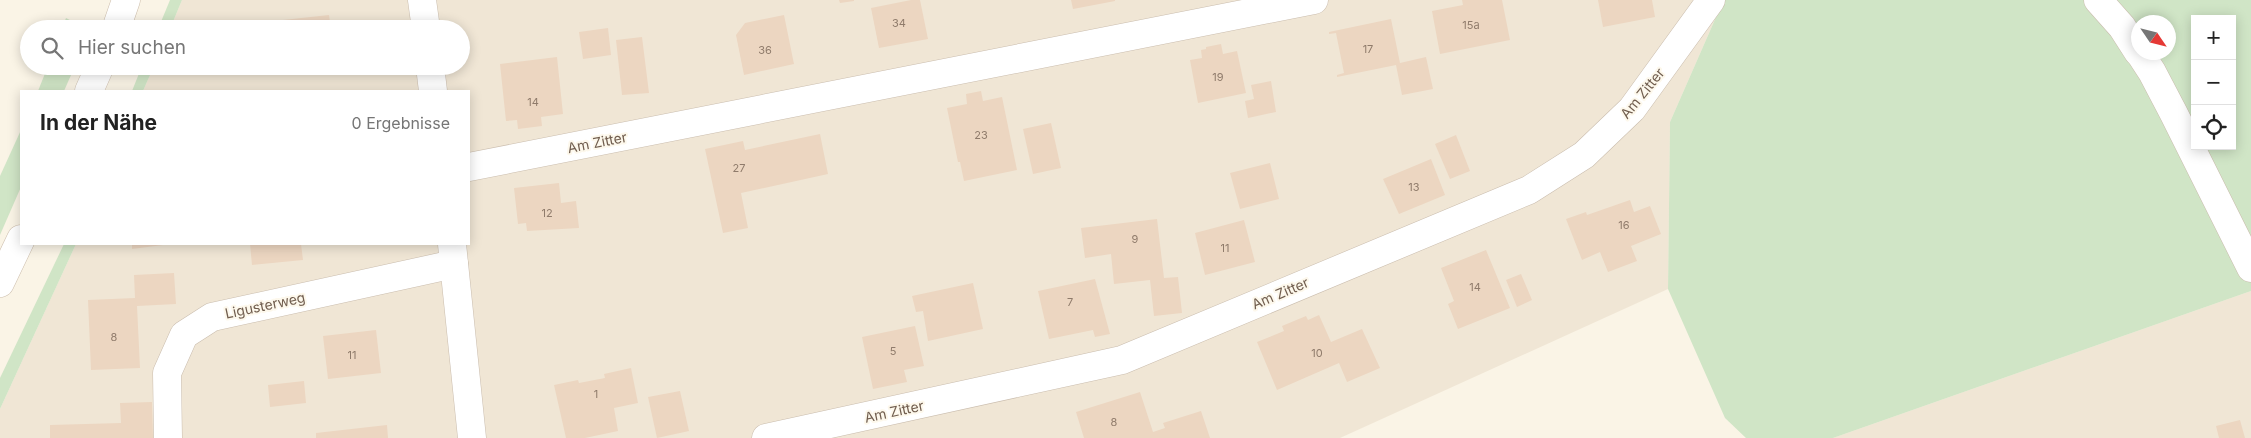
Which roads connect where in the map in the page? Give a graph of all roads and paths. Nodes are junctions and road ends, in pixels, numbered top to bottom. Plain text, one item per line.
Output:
1 (126, 0) edge
2 (422, 0) edge
3 (1314, 0) edge
4 (1711, 0) edge
5 (2098, 0) edge
6 (119, 20) edge
7 (425, 20) edge
8 (2131, 40) edge
9 (2144, 60) edge
10 (96, 75) edge
11 (431, 75) edge
12 (89, 90) edge
13 (433, 90) edge
14 (470, 167) edge
15 (20, 241) edge
16 (453, 254) edge
17 (2251, 268) edge
18 (0, 283) edge
19 (168, 438) edge
20 (472, 438) edge
21 (766, 438) edge

1 - 6 street
2 - 7 street
3 - 14 street, Am Zitter
4 - 21 street, Am Zitter
5 - 8 street
9 - 17 street
10 - 12 street
11 - 13 street
15 - 18 street
16 - 19 street, Ligusterweg
16 - 20 street

